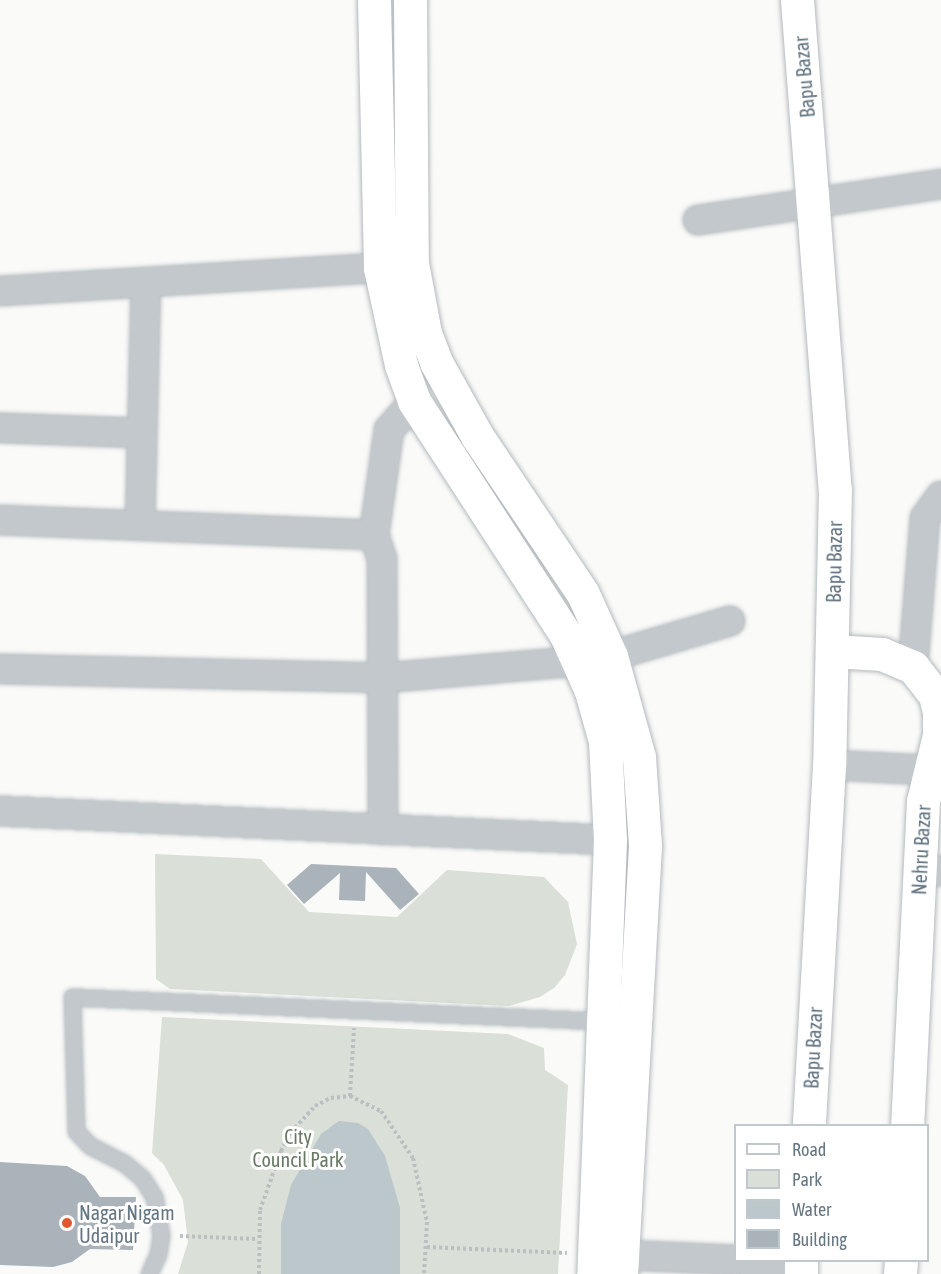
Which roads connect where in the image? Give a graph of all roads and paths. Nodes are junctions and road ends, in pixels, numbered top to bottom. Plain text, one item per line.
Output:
1 (374, 0) edge
2 (410, 0) edge
3 (783, 0) edge
4 (797, 0) edge
5 (801, 42) junction
6 (941, 184) edge
7 (815, 201) junction
8 (698, 220) dead end
9 (380, 268) junction
10 (146, 284) junction
11 (0, 291) edge
12 (414, 401) junction
13 (0, 429) edge
14 (141, 433) junction
15 (941, 496) edge
16 (0, 520) edge
17 (140, 525) junction
18 (374, 535) junction
19 (730, 621) dead end
20 (833, 651) junction
21 (611, 656) junction
22 (579, 661) junction
23 (913, 667) junction
24 (0, 669) edge
25 (382, 678) junction
26 (940, 712) edge
27 (829, 765) junction
28 (929, 770) junction
29 (0, 811) edge
30 (383, 830) junction
31 (610, 840) junction
32 (930, 872) edge
33 (355, 1010) junction
34 (603, 1021) junction
35 (350, 1096) junction
36 (809, 1124) edge
37 (907, 1124) edge
38 (161, 1235) junction
39 (257, 1239) junction
40 (427, 1247) junction
41 (734, 1260) edge
42 (762, 1262) edge
43 (607, 1264) edge
44 (801, 1266) edge
45 (149, 1274) edge
46 (259, 1274) edge
47 (424, 1274) edge

1 - 9 main road
2 - 21 main road
3 - 5 main road
4 - 5 main road, Bapu Bazar
5 - 7 main road, Bapu Bazar
6 - 7 street
7 - 8 street
7 - 20 main road, Bapu Bazar
9 - 10 street
9 - 12 main road
10 - 11 street
10 - 14 street
12 - 18 street
12 - 22 main road
13 - 14 street
14 - 17 street
15 - 23 street
16 - 17 street
17 - 18 street
18 - 25 street
19 - 21 street
20 - 23 main road, Nehru Bazar
20 - 27 main road, Bapu Bazar
21 - 43 main road
22 - 25 street
22 - 31 main road
23 - 26 main road, Nehru Bazar
24 - 25 street
25 - 30 street
26 - 28 main road, Nehru Bazar
27 - 28 street
27 - 36 main road, Bapu Bazar
28 - 32 main road, Nehru Bazar
29 - 30 street
30 - 31 street
31 - 34 main road
32 - 37 main road, Nehru Bazar
33 - 34 lane
33 - 35 path
33 - 38 lane
34 - 43 main road
35 - 39 path
35 - 40 path
38 - 39 path
38 - 45 lane
39 - 46 path
40 - 43 path
40 - 47 path
41 - 43 street
42 - 44 street

